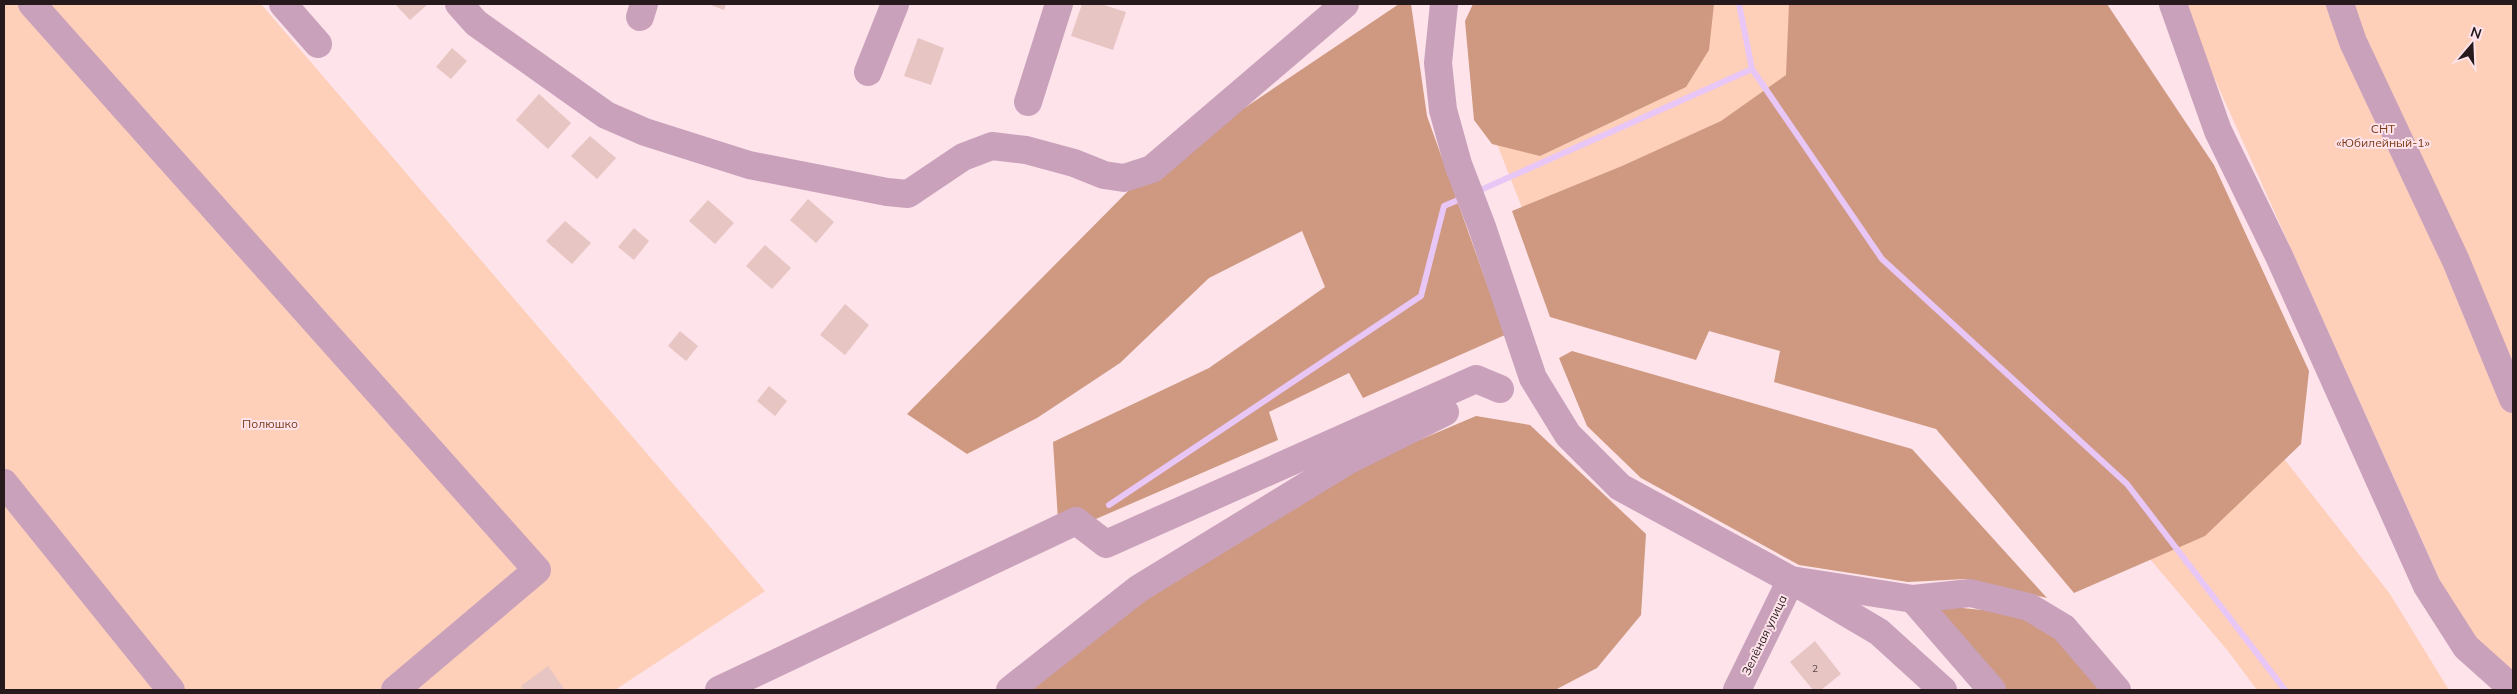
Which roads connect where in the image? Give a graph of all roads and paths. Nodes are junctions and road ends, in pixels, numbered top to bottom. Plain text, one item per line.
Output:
1 (32, 4) edge
2 (283, 4) edge
3 (459, 4) edge
4 (895, 4) edge
5 (1059, 4) edge
6 (1344, 4) edge
7 (1444, 4) edge
8 (2173, 4) edge
9 (2340, 4) edge
10 (318, 44) dead end
11 (868, 72) dead end
12 (1028, 102) dead end
13 (1533, 378) junction
14 (1500, 389) junction
15 (2513, 399) edge
16 (4, 483) edge
17 (1791, 580) junction
18 (1913, 599) junction
19 (2513, 689) edge
20 (171, 690) edge
21 (395, 690) edge
22 (719, 690) edge
23 (1010, 690) edge
24 (1737, 690) edge
25 (1943, 690) edge
26 (1992, 690) edge
27 (2117, 690) edge

1 - 21 street
2 - 10 street
3 - 6 street
4 - 11 street
5 - 12 street
7 - 13 street
8 - 19 street
9 - 15 street
13 - 14 street
13 - 17 street
14 - 22 street
14 - 23 street
16 - 20 street
17 - 18 street
17 - 24 street, Зелёная улица
17 - 25 street
18 - 26 street
18 - 27 street

